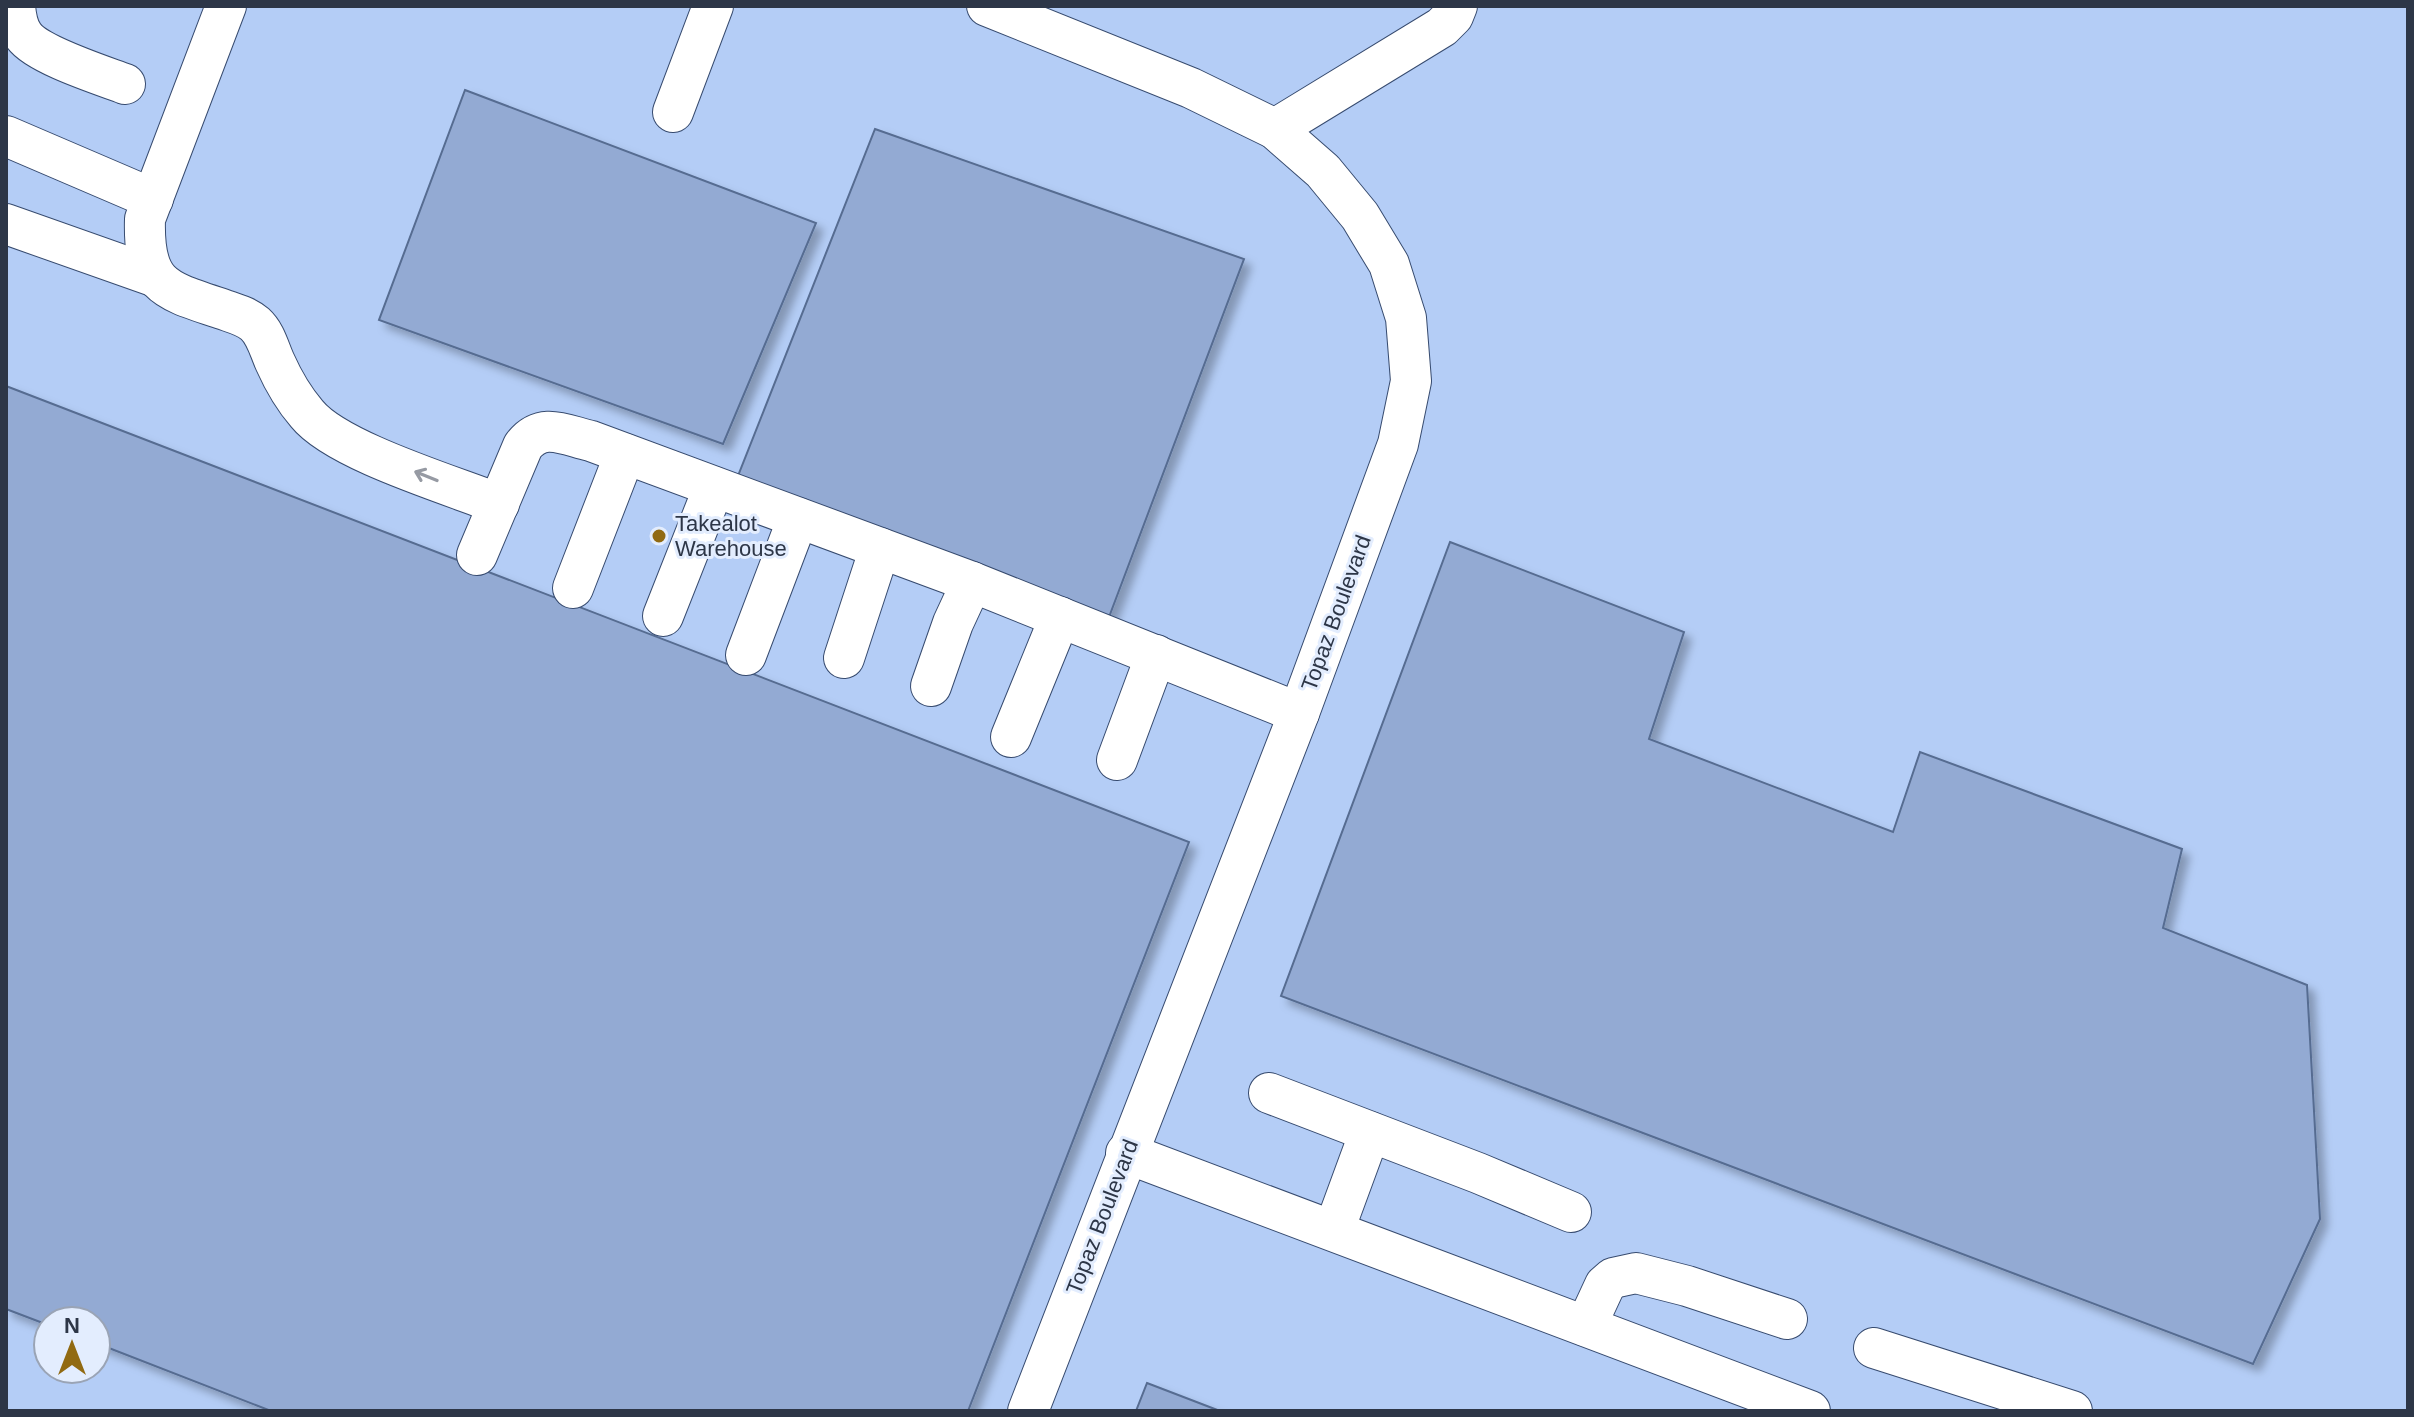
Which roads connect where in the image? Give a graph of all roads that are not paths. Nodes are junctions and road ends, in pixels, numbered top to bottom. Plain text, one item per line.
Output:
1 (15, 6) edge
2 (226, 6) edge
3 (713, 6) edge
4 (987, 6) edge
5 (1457, 6) edge
6 (125, 84) dead end
7 (673, 112) dead end
8 (1275, 129) junction
9 (6, 136) edge
10 (153, 199) junction
11 (6, 224) edge
12 (153, 276) junction
13 (625, 454) junction
14 (714, 487) junction
15 (499, 504) junction
16 (798, 518) junction
17 (880, 548) junction
18 (477, 555) dead end
19 (972, 582) junction
20 (573, 588) dead end
21 (663, 616) dead end
22 (1060, 617) junction
23 (746, 655) dead end
24 (1156, 655) junction
25 (844, 658) dead end
26 (931, 686) dead end
27 (1299, 713) junction
28 (1011, 737) dead end
29 (1117, 760) dead end
30 (1269, 1093) dead end
31 (1370, 1132) junction
32 (1126, 1153) junction
33 (1571, 1212) dead end
34 (1334, 1230) junction
35 (1787, 1319) dead end
36 (1586, 1326) junction
37 (1874, 1348) dead end
38 (1999, 1399) edge
39 (1028, 1411) edge
40 (1810, 1411) edge
41 (2072, 1411) edge

1 - 6 street
2 - 10 street
3 - 7 street
4 - 8 street, Topaz Boulevard
5 - 8 street
8 - 27 street, Topaz Boulevard
9 - 10 street
10 - 12 street
11 - 12 street
15 -> 12 street
13 - 14 street
13 - 15 street
13 - 20 street
14 - 16 street
14 - 21 street
15 - 18 street
16 - 17 street
16 - 23 street
17 - 19 street
17 - 25 street
19 - 22 street
19 - 26 street
22 - 24 street
22 - 28 street
24 - 27 street
24 - 29 street
27 - 32 street, Topaz Boulevard
30 - 31 street
31 - 33 street
31 - 34 street
32 - 34 street
32 - 39 street, Topaz Boulevard
34 - 36 street
35 - 36 street
36 - 40 street
37 - 38 street
38 - 41 street

